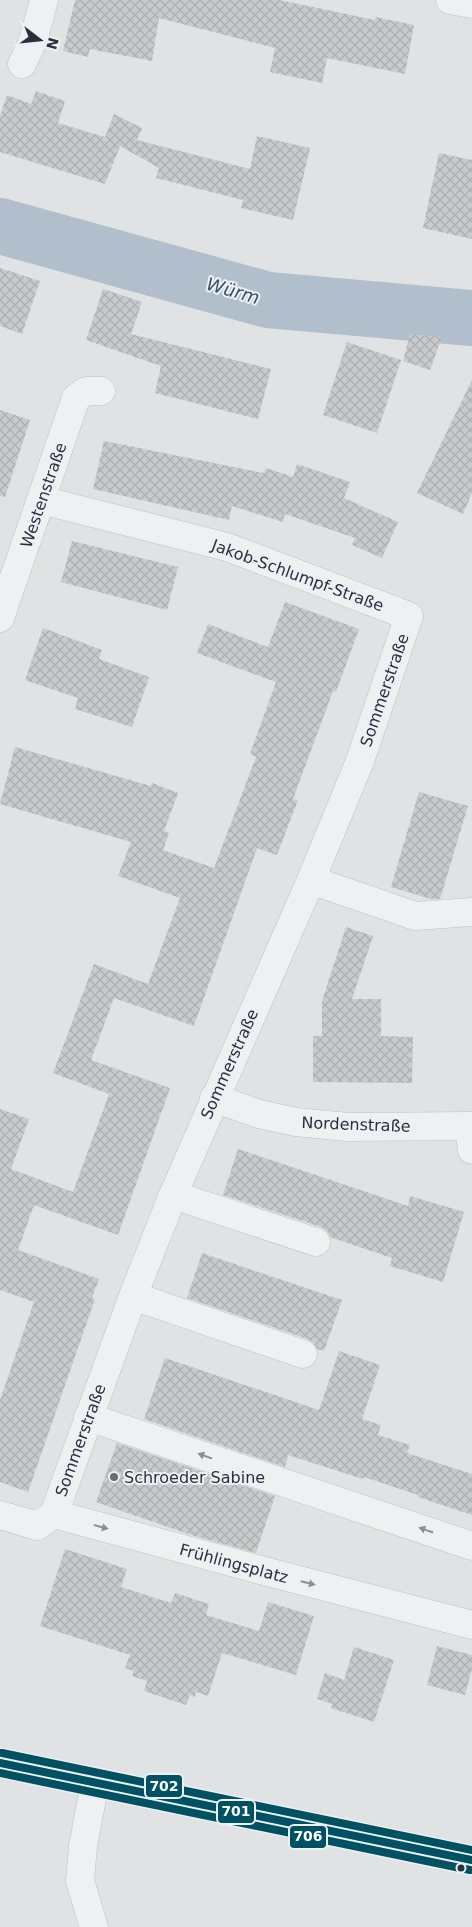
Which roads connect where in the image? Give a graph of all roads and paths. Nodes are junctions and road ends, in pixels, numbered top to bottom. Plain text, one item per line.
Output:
1 (44, 0) edge
2 (450, 0) edge
3 (472, 4) edge
4 (22, 64) dead end
5 (102, 391) dead end
6 (41, 500) junction
7 (409, 616) joint
8 (0, 618) edge
9 (310, 880) junction
10 (472, 912) edge
11 (214, 1098) junction
12 (471, 1134) edge
13 (173, 1194) junction
14 (316, 1242) dead end
15 (133, 1296) junction
16 (304, 1354) dead end
17 (88, 1417) junction
18 (54, 1514) junction
19 (0, 1515) edge
20 (472, 1546) edge
21 (472, 1625) edge
22 (0, 1763) edge
23 (95, 1782) junction
24 (472, 1860) edge
25 (94, 1927) edge

1 - 4 street
2 - 3 street
5 - 6 street, Westenstraße
6 - 7 street, Jakob-Schlumpf-Straße
6 - 8 street, Westenstraße
7 - 9 street, Sommerstraße
9 - 10 street
9 - 11 street, Sommerstraße
11 - 12 street, Nordenstraße
11 - 13 street, Sommerstraße
13 - 14 street
13 - 15 street, Sommerstraße
15 - 16 street
15 - 17 street, Sommerstraße
17 - 18 street, Sommerstraße
20 -> 17 street
18 - 19 street
18 -> 21 street, Frühlingsplatz
22 - 23 street
23 - 24 street
23 - 25 street

